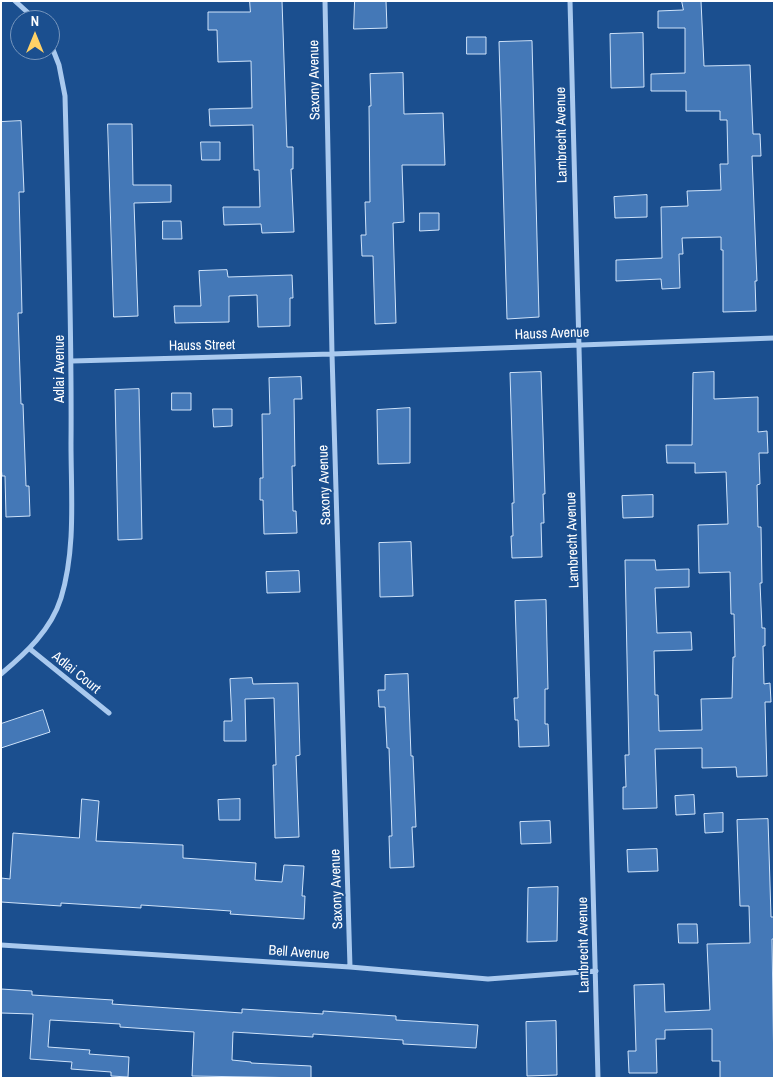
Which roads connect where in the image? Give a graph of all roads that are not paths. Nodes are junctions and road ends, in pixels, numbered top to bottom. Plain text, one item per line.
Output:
1 (14, 1) edge
2 (325, 1) edge
3 (570, 1) edge
4 (24, 10) edge
5 (57, 60) edge
6 (774, 338) edge
7 (579, 344) junction
8 (332, 354) junction
9 (72, 361) junction
10 (30, 649) junction
11 (1, 674) edge
12 (109, 714) dead end
13 (1, 945) edge
14 (350, 967) junction
15 (596, 971) junction
16 (598, 1078) edge

1 - 4 street
2 - 8 street, Saxony Avenue
3 - 7 street, Lambrecht Avenue
5 - 9 street, Adlai Avenue
6 - 7 street, Hauss Avenue
7 - 8 street, Hauss Avenue
7 - 15 street, Lambrecht Avenue
8 - 9 street, Hauss Street
8 - 14 street, Saxony Avenue
9 - 10 street, Adlai Avenue
10 - 11 street, Adlai Avenue
10 - 12 street, Adlai Court
13 - 14 street, Bell Avenue
14 - 15 street, Bell Avenue
15 - 16 street, Lambrecht Avenue

